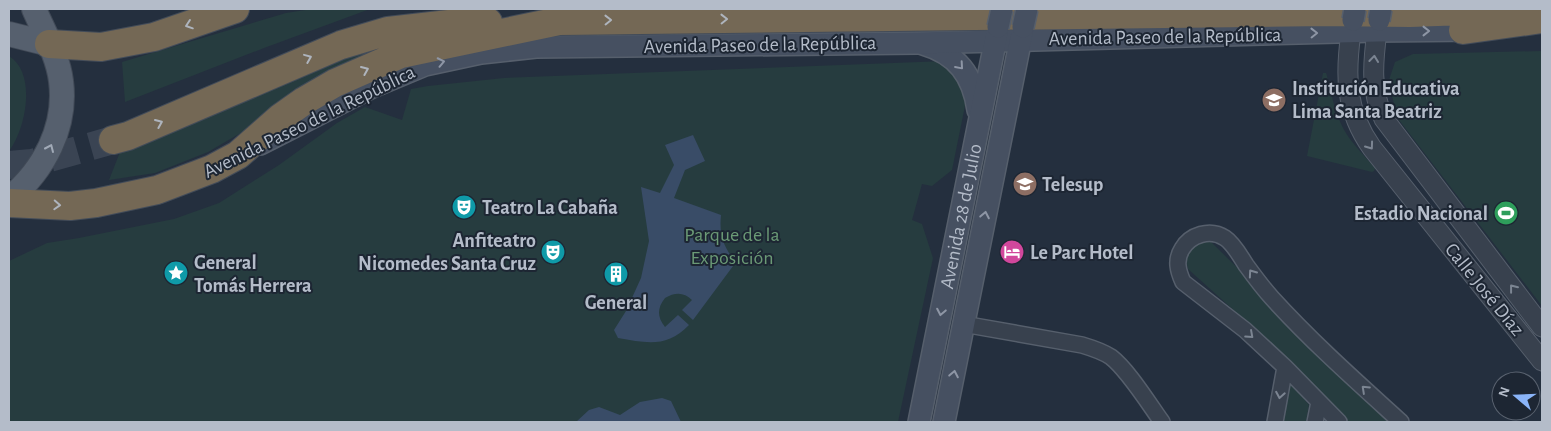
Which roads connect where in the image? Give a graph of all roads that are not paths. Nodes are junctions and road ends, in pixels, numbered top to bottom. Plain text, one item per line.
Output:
1 (34, 9) edge
2 (1520, 9) edge
3 (227, 10) edge
4 (1542, 19) edge
5 (1353, 20) edge
6 (1379, 20) edge
7 (559, 21) junction
8 (1023, 25) edge
9 (998, 26) edge
10 (1462, 30) junction
11 (1542, 30) edge
12 (9, 34) edge
13 (918, 42) junction
14 (49, 44) junction
15 (978, 126) junction
16 (113, 140) tunnel mouth
17 (238, 155) junction
18 (9, 199) edge
19 (9, 203) edge
20 (964, 324) junction
21 (1542, 327) edge
22 (1542, 361) edge
23 (1285, 367) junction
24 (1319, 402) junction
25 (919, 422) edge
26 (944, 422) edge
27 (1162, 422) edge
28 (1275, 422) edge
29 (1315, 422) edge
30 (1339, 422) edge
31 (1401, 422) edge

1 - 14 main road
7 -> 2 highway
3 -> 14 highway
4 - 10 highway
5 - 6 main road, Avenida Paseo de la República
8 -> 5 main road, Avenida Paseo de la República
5 -> 22 street, Calle José Díaz
6 -> 10 main road, Avenida Paseo de la República
21 -> 6 street, Calle José Díaz
16 -> 7 highway
17 -> 7 highway
8 - 9 main road, Avenida Paseo de la República
20 -> 8 main road, Avenida 28 de Julio
9 - 13 main road, Avenida Paseo de la República
9 - 15 main road, Avenida 28 de Julio
10 - 11 main road, Avenida Paseo de la República
12 - 14 main road
13 -> 15 main road
17 -> 13 main road, Avenida Paseo de la República
18 -> 14 main road
15 -> 25 main road, Avenida 28 de Julio
19 -> 17 highway, Avenida Paseo de la República
26 -> 20 main road, Avenida 28 de Julio
20 - 27 street
23 - 24 street
23 -> 28 street
31 -> 23 street
24 - 29 street
24 - 30 street

